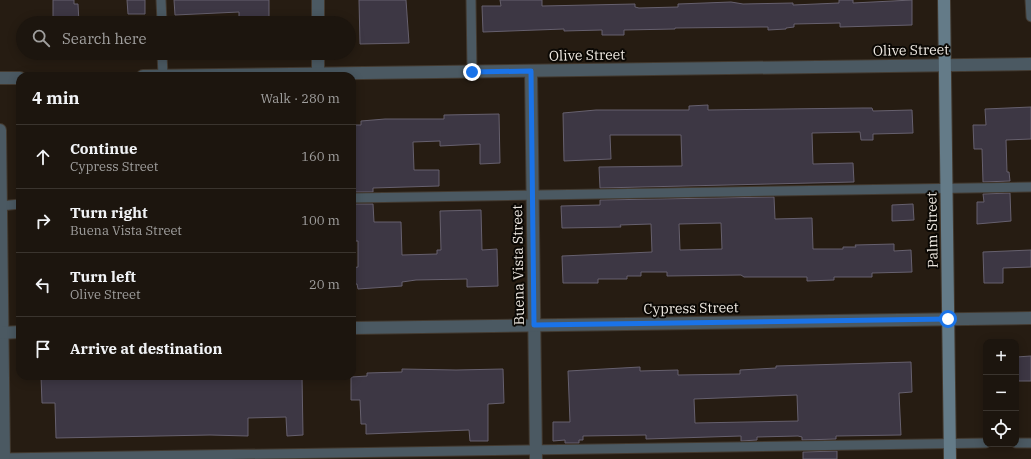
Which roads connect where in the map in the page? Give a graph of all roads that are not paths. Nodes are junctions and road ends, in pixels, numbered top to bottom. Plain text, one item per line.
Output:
1 (161, 0) edge
2 (318, 0) edge
3 (471, 0) edge
4 (944, 0) edge
5 (1030, 0) edge
6 (162, 16) edge
7 (318, 16) edge
8 (1031, 17) edge
9 (162, 60) edge
10 (318, 60) edge
11 (1031, 64) edge
12 (945, 65) junction
13 (531, 71) junction
14 (163, 72) edge
15 (318, 72) edge
16 (472, 72) junction
17 (356, 74) edge
18 (0, 78) edge
19 (16, 78) edge
20 (0, 130) edge
21 (1031, 187) edge
22 (946, 188) junction
23 (532, 195) junction
24 (356, 198) edge
25 (16, 204) edge
26 (0, 206) edge
27 (1031, 318) edge
28 (948, 319) junction
29 (534, 325) junction
30 (356, 328) edge
31 (16, 332) edge
32 (1, 333) edge
33 (983, 443) edge
34 (1019, 443) edge
35 (1031, 443) edge
36 (950, 444) junction
37 (536, 454) edge
38 (3, 458) edge
39 (950, 459) edge

1 - 6 lane
2 - 7 street
3 - 16 lane
4 - 12 street, Palm Street
5 - 8 lane
9 - 14 lane
10 - 15 street
11 - 12 street, Olive Street
12 - 13 street, Olive Street
12 - 22 street, Palm Street
13 - 16 street, Olive Street
13 - 23 street, Buena Vista Street
16 - 17 street, Olive Street
18 - 19 street
20 - 26 street
21 - 22 lane
22 - 23 lane
22 - 28 street, Palm Street
23 - 24 lane
23 - 29 street, Buena Vista Street
25 - 26 lane
26 - 32 street
27 - 28 street, Cypress Street
28 - 29 street, Cypress Street
28 - 36 street, Palm Street
29 - 30 street, Cypress Street
29 - 37 street, Buena Vista Street
31 - 32 street
32 - 38 street
33 - 36 lane
34 - 35 lane
36 - 37 lane
36 - 39 street, Palm Street
37 - 38 lane

